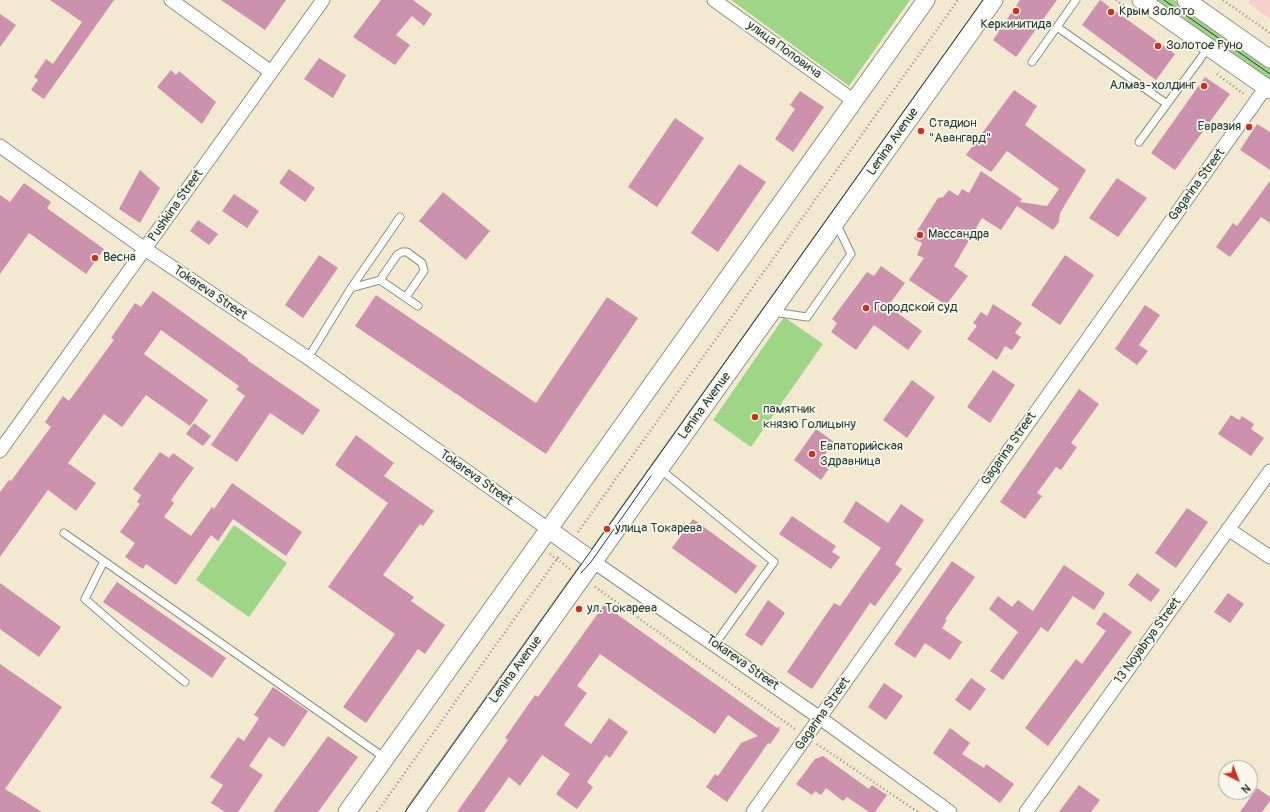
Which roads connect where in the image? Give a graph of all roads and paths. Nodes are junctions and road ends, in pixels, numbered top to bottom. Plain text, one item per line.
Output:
1 (171, 0) edge
2 (323, 0) edge
3 (714, 0) edge
4 (926, 0) edge
5 (958, 0) edge
6 (994, 0) edge
7 (1076, 0) edge
8 (1141, 0) edge
9 (1186, 0) edge
10 (1223, 0) edge
11 (1057, 27) junction
12 (1270, 33) edge
13 (1209, 47) junction
14 (1270, 59) edge
15 (1032, 62) dead end
16 (271, 72) junction
17 (1268, 88) edge
18 (854, 101) junction
19 (1167, 104) junction
20 (1139, 142) dead end
21 (0, 146) edge
22 (400, 217) dead end
23 (836, 223) junction
24 (145, 249) junction
25 (380, 280) junction
26 (350, 288) junction
27 (406, 297) junction
28 (418, 306) dead end
29 (772, 312) junction
30 (308, 358) junction
31 (0, 451) edge
32 (660, 469) junction
33 (1270, 471) edge
34 (548, 529) junction
35 (1228, 529) junction
36 (64, 533) dead end
37 (536, 544) junction
38 (569, 544) junction
39 (1270, 557) edge
40 (557, 559) junction
41 (104, 561) junction
42 (594, 562) junction
43 (582, 578) junction
44 (715, 644) junction
45 (185, 682) dead end
46 (820, 718) junction
47 (807, 737) junction
48 (385, 758) junction
49 (347, 812) edge
50 (377, 812) edge
51 (415, 812) edge
52 (753, 812) edge
53 (918, 812) edge
54 (950, 812) edge
55 (1026, 812) edge

1 - 16 street
2 - 16 street, Pushkina Street
3 - 18 street, улица Поповича
4 - 18 street
5 - 38 path
6 - 23 street, Lenina Avenue
7 - 11 lane
8 - 13 street
9 - 14 street
10 - 12 path
11 - 15 lane
11 - 19 lane
13 - 17 street
13 - 19 lane
16 - 24 street, Pushkina Street
17 - 46 street, Gagarina Street
18 - 34 street
19 - 20 lane
21 - 24 street, Tokareva Street
22 - 26 lane
23 - 29 street, Lenina Avenue
23 - 29 lane
24 - 30 street, Tokareva Street
24 - 31 street, Pushkina Street
25 - 26 lane
25 - 27 lane
25 - 27 lane
26 - 30 lane
27 - 28 lane
29 - 32 street, Lenina Avenue
30 - 34 street, Tokareva Street
32 - 42 street, Lenina Avenue
32 - 44 lane
33 - 35 street, 13 Noyabrya Street
34 - 37 street
34 - 38 street, Tokareva Street
35 - 39 street
35 - 55 street, 13 Noyabrya Street
36 - 41 lane
37 - 40 path
37 - 48 street
38 - 40 path
38 - 42 street, Tokareva Street
40 - 43 path
40 - 50 path
41 - 45 lane
41 - 48 lane
42 - 43 street, Lenina Avenue
42 - 44 street, Tokareva Street
43 - 47 path
43 - 51 street, Lenina Avenue
44 - 46 street, Tokareva Street
46 - 47 street, Gagarina Street
46 - 54 street, Tokareva Street
47 - 52 street, Gagarina Street
47 - 53 path
48 - 49 street

